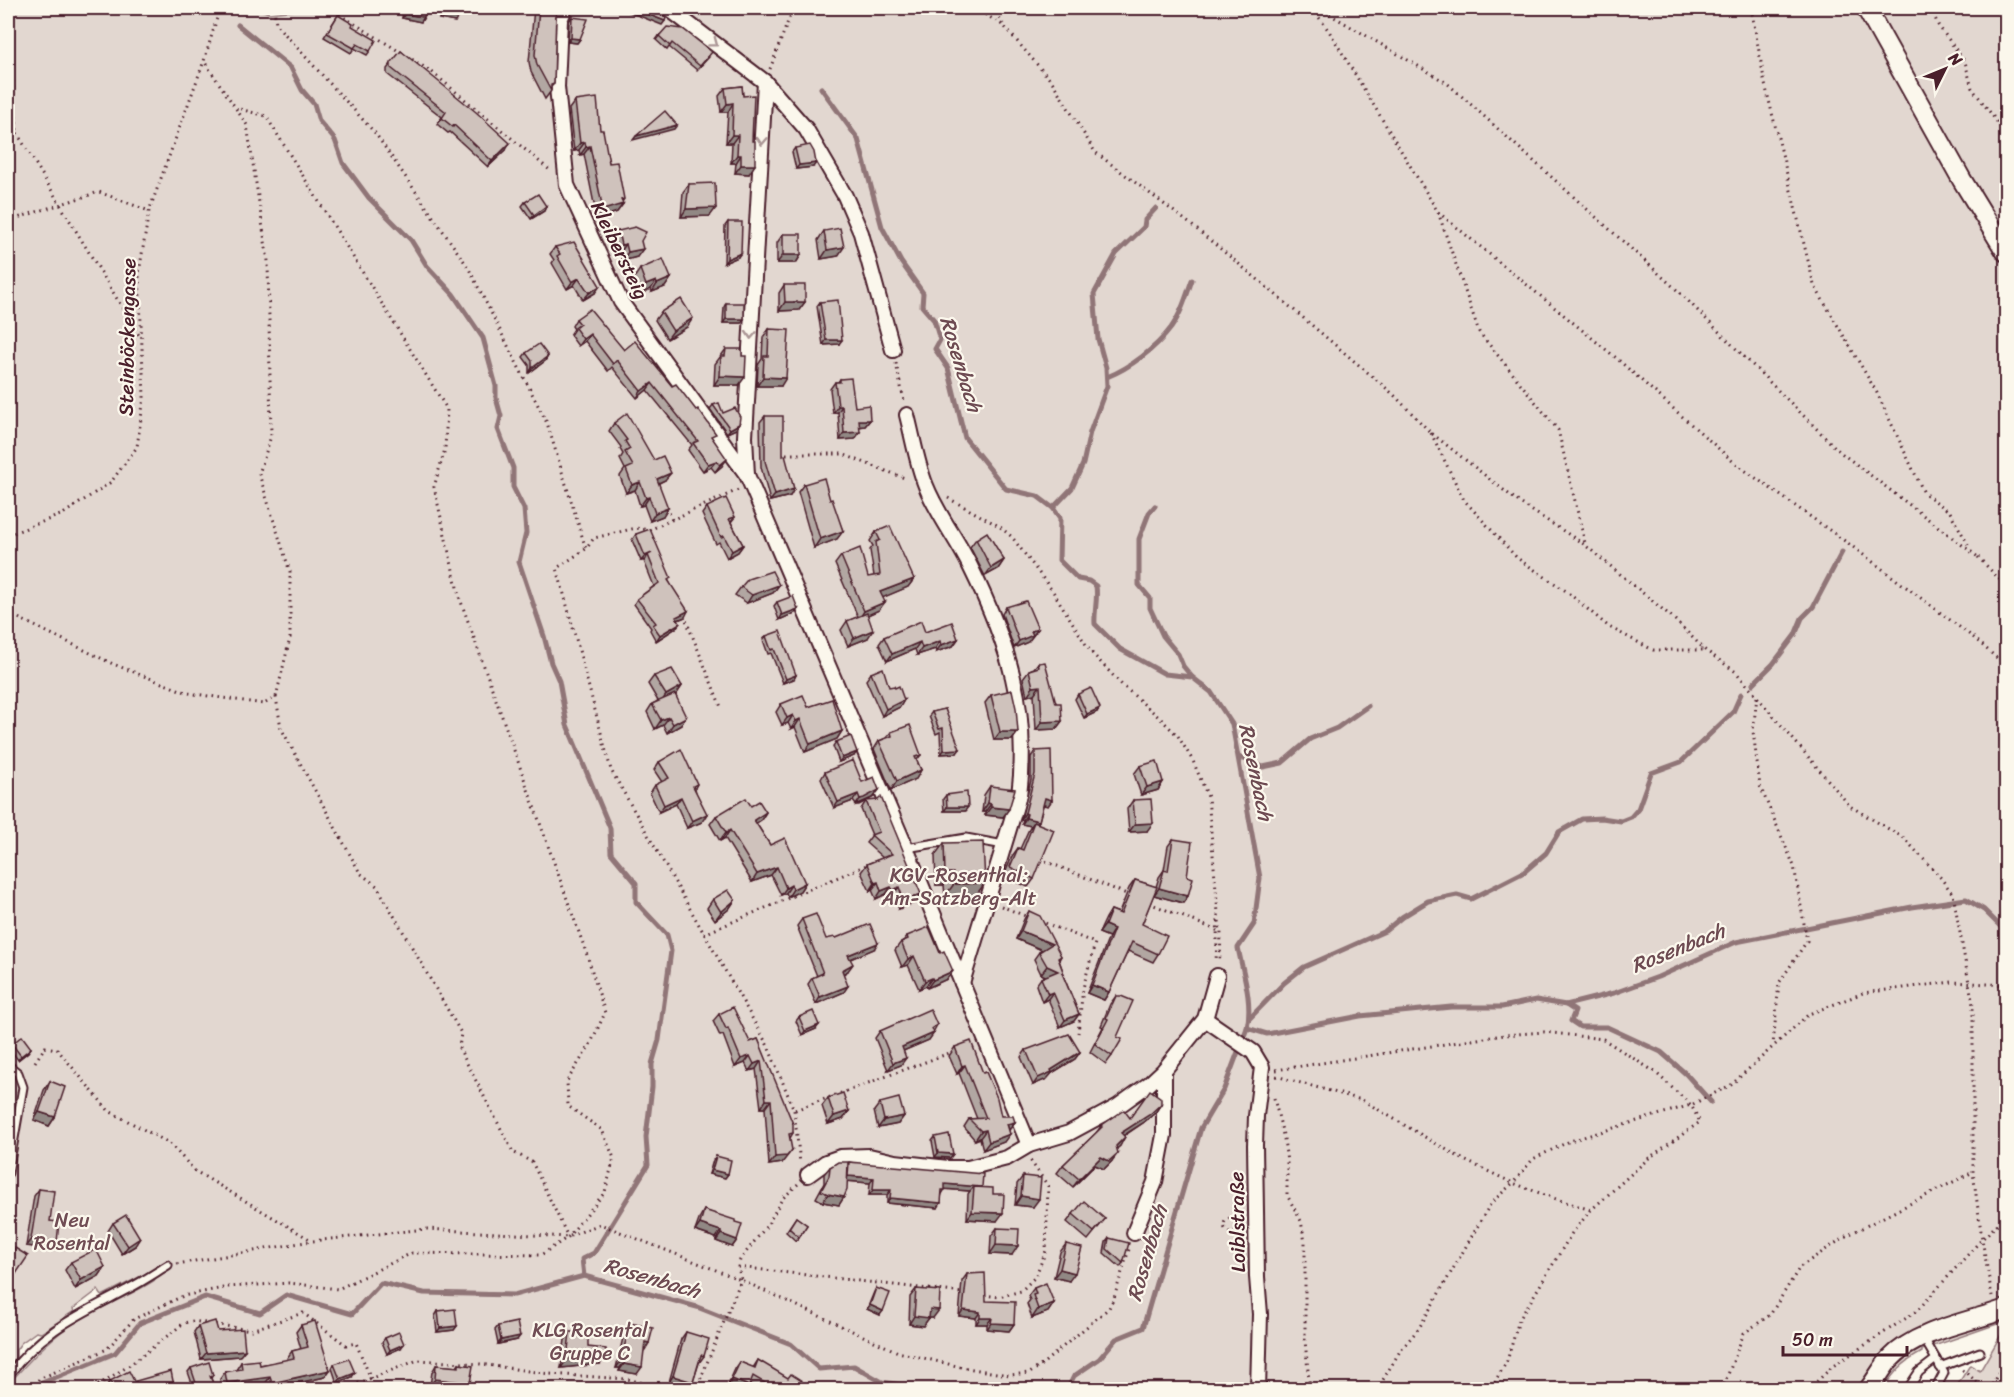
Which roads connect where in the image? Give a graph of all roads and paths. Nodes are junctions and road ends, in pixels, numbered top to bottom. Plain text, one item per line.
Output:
1 (220, 8) edge
2 (274, 8) edge
3 (329, 8) edge
4 (565, 8) edge
5 (668, 8) edge
6 (793, 8) edge
7 (975, 8) edge
8 (993, 8) edge
9 (1312, 8) edge
10 (1319, 8) edge
11 (1752, 8) edge
12 (1866, 8) edge
13 (1931, 8) edge
14 (1004, 26) junction
15 (8, 39) edge
16 (204, 61) junction
17 (765, 82) junction
18 (236, 108) junction
19 (17, 133) junction
20 (2007, 134) edge
21 (8, 144) edge
22 (567, 185) junction
23 (61, 204) junction
24 (149, 212) junction
25 (1438, 212) junction
26 (8, 221) edge
27 (2007, 252) edge
28 (141, 339) junction
29 (892, 350) joint
30 (908, 415) joint
31 (1430, 432) junction
32 (778, 454) edge
33 (749, 480) junction
34 (921, 484) junction
35 (664, 500) edge
36 (672, 520) junction
37 (8, 535) edge
38 (1585, 545) junction
39 (586, 549) junction
40 (1978, 557) junction
41 (2007, 586) edge
42 (681, 608) edge
43 (8, 613) edge
44 (1706, 650) junction
45 (2007, 666) edge
46 (276, 697) junction
47 (1757, 697) junction
48 (721, 707) dead end
49 (1005, 845) junction
50 (906, 848) junction
51 (1037, 858) edge
52 (874, 861) edge
53 (1132, 897) edge
54 (988, 901) junction
55 (1143, 901) edge
56 (1219, 931) junction
57 (704, 934) junction
58 (1218, 973) joint
59 (962, 983) junction
60 (1969, 983) junction
61 (2007, 985) edge
62 (1210, 1022) junction
63 (1078, 1033) dead end
64 (984, 1039) junction
65 (1772, 1047) junction
66 (35, 1062) dead end
67 (8, 1065) edge
68 (1164, 1070) junction
69 (1263, 1072) junction
70 (1274, 1097) dead end
71 (1691, 1105) junction
72 (794, 1110) junction
73 (1029, 1145) junction
74 (1973, 1172) junction
75 (8, 1173) edge
76 (808, 1175) junction
77 (1513, 1183) junction
78 (1591, 1210) junction
79 (2007, 1216) edge
80 (1225, 1228) joint
81 (1134, 1233) joint
82 (568, 1237) junction
83 (1982, 1239) junction
84 (312, 1241) junction
85 (168, 1265) joint
86 (738, 1267) junction
87 (741, 1280) junction
88 (963, 1293) edge
89 (975, 1294) edge
90 (2000, 1305) edge
91 (1923, 1337) junction
92 (1980, 1352) dead end
93 (2007, 1355) edge
94 (1936, 1359) junction
95 (1950, 1362) junction
96 (1940, 1367) junction
97 (8, 1376) edge
98 (370, 1378) junction
99 (95, 1388) edge
100 (352, 1388) edge
101 (32, 1389) edge
102 (87, 1389) edge
103 (341, 1389) edge
104 (672, 1389) edge
105 (696, 1389) edge
106 (1258, 1389) edge
107 (1310, 1389) edge
108 (1377, 1389) edge
109 (1490, 1389) edge
110 (1722, 1389) edge
111 (1808, 1389) edge
112 (1868, 1389) edge
113 (1907, 1389) edge
114 (1935, 1389) edge
115 (1989, 1389) edge

1 - 16 path, Steinböckengasse
2 - 39 path
3 - 22 path
4 - 22 street, Kleibersteig
5 -> 17 street
6 - 17 path
7 - 14 path
8 - 14 path
9 - 25 path
10 - 40 path
11 - 40 path
12 - 27 street
13 - 20 path
14 - 31 path
15 - 19 path
16 - 18 path
16 - 24 path, Steinböckengasse
17 - 29 street
17 -> 33 street
18 - 46 path
18 - 82 path
19 - 21 path
19 - 23 path
22 - 33 street, Kleibersteig
23 - 24 path
23 - 26 path
23 - 28 path
24 - 28 path, Steinböckengasse
25 - 38 path
25 - 45 path
28 - 37 path, Steinböckengasse
29 - 30 path
30 - 34 street
31 - 38 path
31 - 44 path
32 - 34 path
33 - 36 path
33 - 50 street
34 - 49 street
34 - 56 path
35 - 36 path
36 - 39 path
38 - 44 path
39 - 57 path
40 - 41 path
42 - 48 path
43 - 46 path
44 - 47 path
46 - 82 path
47 - 60 path
47 - 65 path
49 - 50 lane
49 - 54 street
50 - 59 street
51 - 53 path
52 - 57 path
54 - 59 street
54 - 63 path
55 - 56 path
56 - 58 path
57 - 72 path
58 - 62 street
59 - 64 street
60 - 61 path
60 - 65 path
60 - 74 path
62 - 68 street
62 - 69 street, Loiblstraße
64 - 72 path
64 - 73 street
65 - 71 path
66 - 84 path
67 - 75 lane
68 - 73 street
68 - 81 street
69 - 71 path
69 - 77 path
69 - 106 street, Loiblstraße
70 - 107 path
71 - 77 path
71 - 78 path
72 - 76 path
73 - 76 street
73 - 89 path
74 - 83 path
74 - 110 path
76 - 86 path
77 - 78 path
77 - 108 path
78 - 109 path
79 - 83 path
80 - 80 path
81 - 87 path
82 - 84 path
82 - 87 path
82 - 101 path
83 - 90 path
83 - 111 path
84 - 85 path
85 - 97 lane
86 - 87 path
86 - 88 path
87 - 105 path
90 - 91 street
91 - 94 lane
91 - 112 street
92 - 95 lane
93 - 115 path
94 - 96 lane
94 - 113 lane
95 - 96 lane
95 - 115 path
96 - 114 lane
98 - 99 path
98 - 100 path
98 - 104 path
99 - 102 path
100 - 103 path

